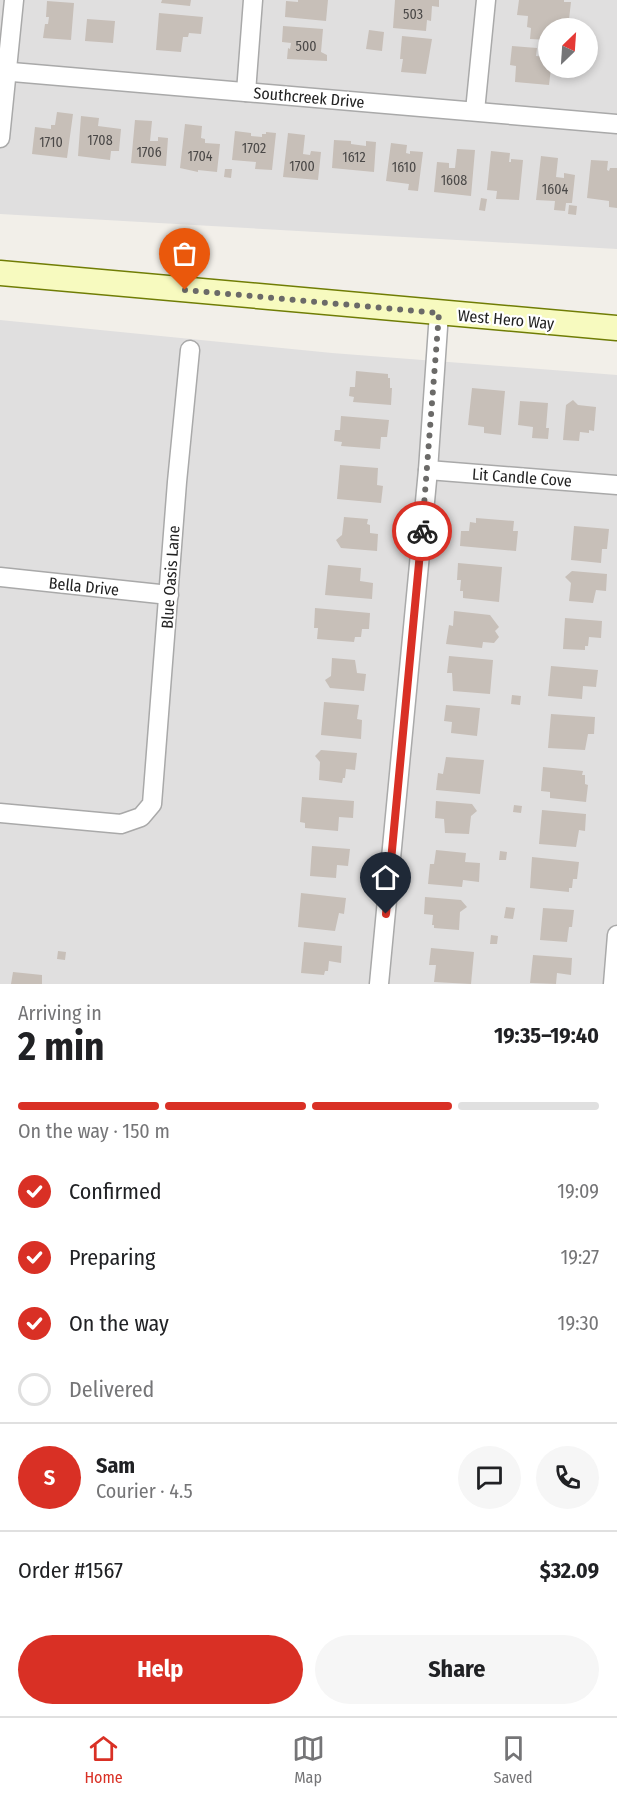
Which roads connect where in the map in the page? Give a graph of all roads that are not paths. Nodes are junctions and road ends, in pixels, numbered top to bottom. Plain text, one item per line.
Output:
1 (14, 0) edge
2 (253, 0) edge
3 (486, 0) edge
4 (4, 71) edge
5 (246, 92) junction
6 (475, 111) junction
7 (617, 124) edge
8 (0, 138) edge
9 (0, 273) edge
10 (439, 313) junction
11 (617, 328) edge
12 (190, 350) dead end
13 (428, 470) junction
14 (617, 484) edge
15 (0, 577) edge
16 (169, 595) junction
17 (0, 813) edge
18 (617, 935) edge
19 (379, 984) edge
20 (612, 984) edge

1 - 4 street
2 - 5 street
3 - 6 street
4 - 5 street, Southcreek Drive
4 - 8 street
5 - 6 street, Southcreek Drive
6 - 7 street, Southcreek Drive
9 - 10 main road, West Hero Way
10 - 11 main road, West Hero Way
10 - 13 street
12 - 16 street, Blue Oasis Lane
13 - 14 street, Lit Candle Cove
13 - 19 street
15 - 16 street, Bella Drive
16 - 17 street, Blue Oasis Lane
18 - 20 street

